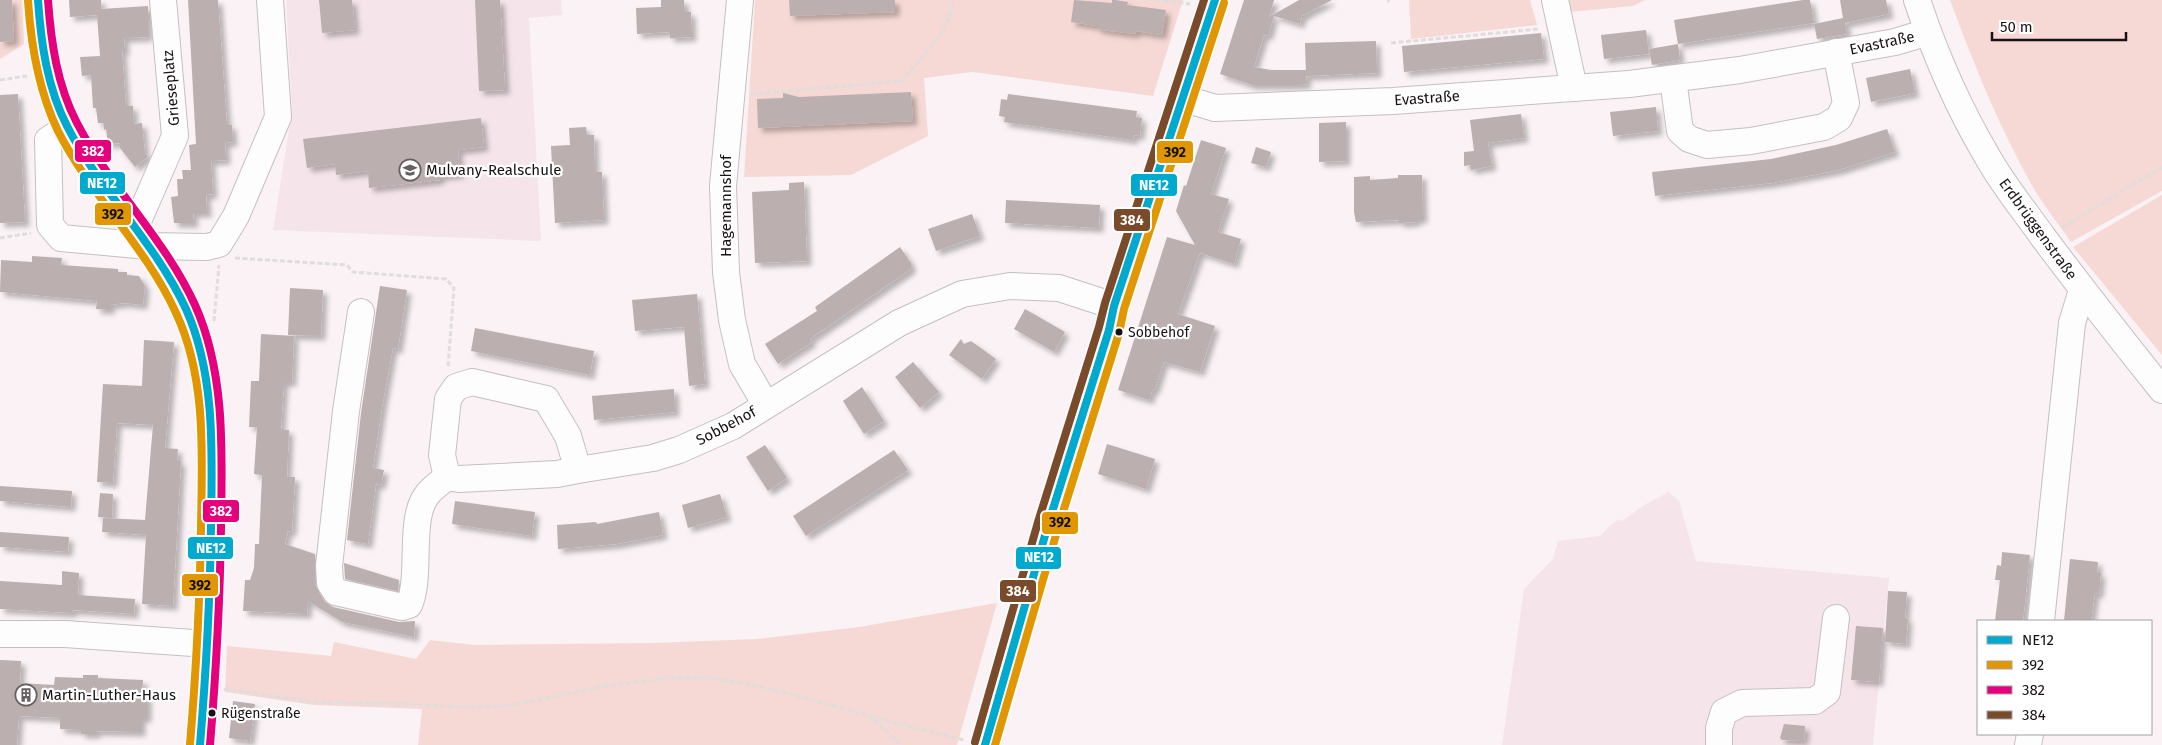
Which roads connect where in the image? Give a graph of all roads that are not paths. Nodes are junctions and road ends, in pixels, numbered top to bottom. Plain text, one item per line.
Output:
1 (38, 0) edge
2 (163, 0) edge
3 (270, 0) edge
4 (740, 0) edge
5 (1555, 0) edge
6 (1917, 0) edge
7 (1214, 4) edge
8 (1928, 32) junction
9 (1836, 52) junction
10 (1673, 79) junction
11 (1574, 88) junction
12 (1182, 98) junction
13 (68, 126) junction
14 (141, 237) junction
15 (2082, 290) junction
16 (1114, 306) junction
17 (361, 312) dead end
18 (2162, 390) edge
19 (766, 405) junction
20 (578, 470) junction
21 (446, 477) junction
22 (1836, 618) dead end
23 (2041, 620) edge
24 (0, 634) edge
25 (207, 644) junction
26 (200, 745) edge
27 (985, 745) edge
28 (1719, 745) edge

1 - 13 street
2 - 14 street, Grieseplatz
3 - 14 street
4 - 19 street, Hagemannshof
5 - 11 street
6 - 8 street, Erdbrüggenstraße
7 - 12 street
8 - 9 street, Evastraße
8 - 15 street, Erdbrüggenstraße
9 - 10 street, Evastraße
9 - 10 street, Evastraße
10 - 11 street, Evastraße
11 - 12 street, Evastraße
12 - 16 street
13 - 14 street
13 - 14 street
14 - 25 street
15 - 18 street
15 - 23 street, Erdbrüggenstraße
16 - 19 street, Sobbehof
16 - 27 street
17 - 21 street
19 - 20 street, Sobbehof
20 - 21 street, Sobbehof
20 - 21 street
22 - 28 street
24 - 25 street
25 - 26 street

